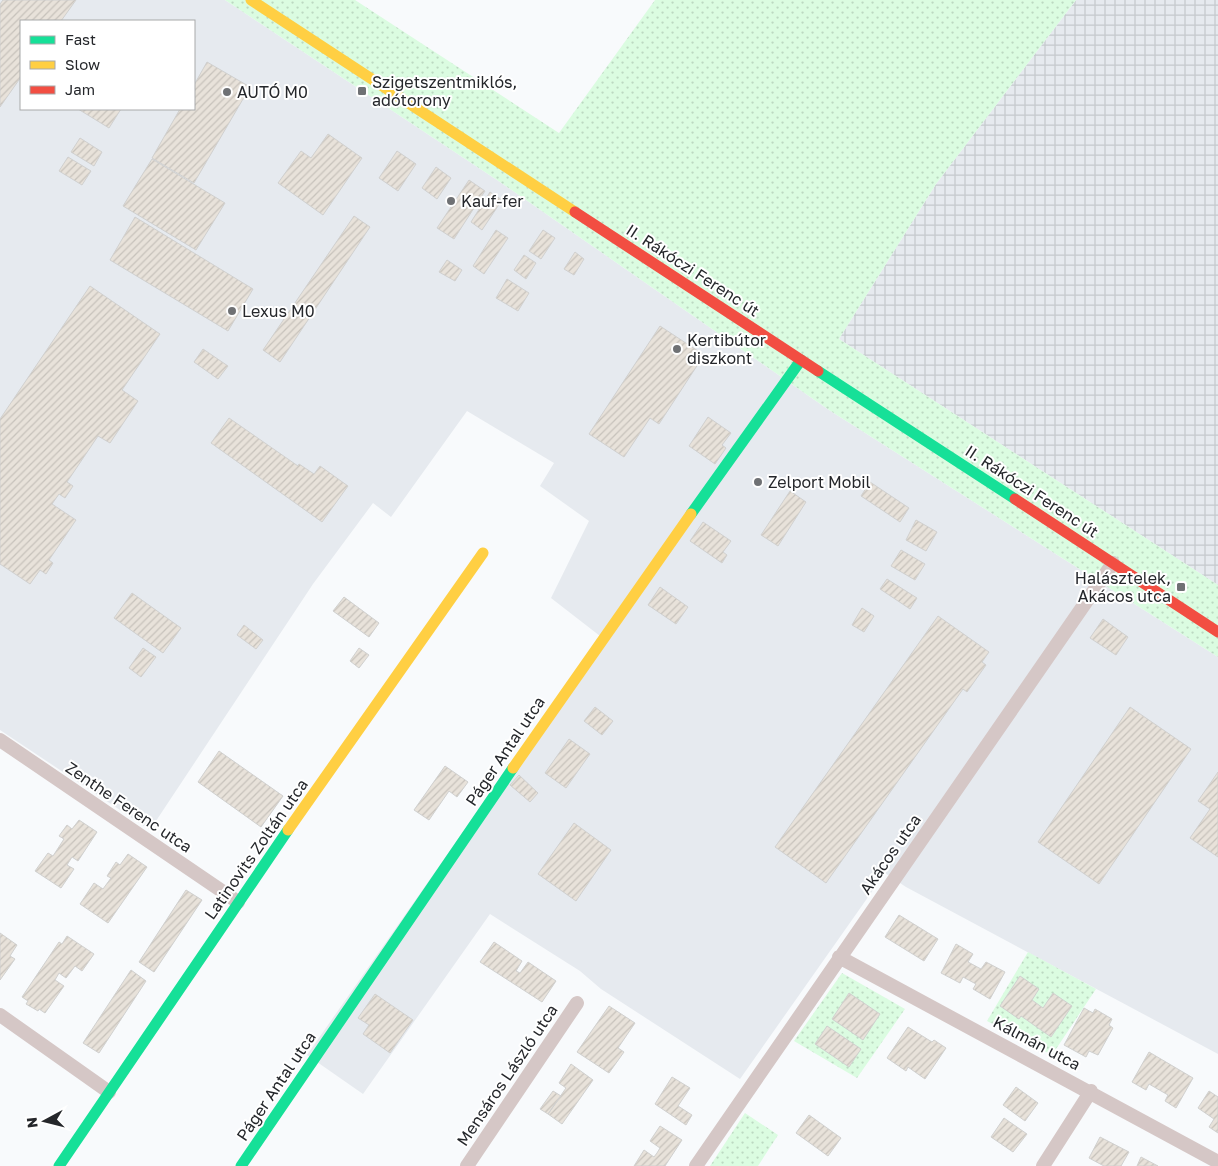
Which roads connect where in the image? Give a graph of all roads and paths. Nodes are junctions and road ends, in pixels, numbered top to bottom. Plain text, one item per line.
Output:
1 (251, 0) edge
2 (801, 360) junction
3 (483, 553) dead end
4 (1113, 563) junction
5 (1218, 632) edge
6 (0, 740) edge
7 (238, 902) junction
8 (839, 957) junction
9 (577, 1004) dead end
10 (0, 1015) edge
11 (109, 1092) junction
12 (1092, 1092) junction
13 (1218, 1162) edge
14 (59, 1166) edge
15 (241, 1166) edge
16 (467, 1166) edge
17 (696, 1166) edge
18 (1043, 1166) edge

1 - 2 street, II. Rákóczi Ferenc út
2 - 4 street, II. Rákóczi Ferenc út
2 - 15 street, Páger Antal utca
3 - 7 street, Latinovits Zoltán utca
4 - 5 street, II. Rákóczi Ferenc út
4 - 8 street, Akácos utca
6 - 7 street, Zenthe Ferenc utca
7 - 11 street, Latinovits Zoltán utca
8 - 12 street, Kálmán utca
8 - 17 street, Akácos utca
9 - 16 street, Mensáros László utca
10 - 11 street
11 - 14 street, Latinovits Zoltán utca
12 - 13 street, Kálmán utca
12 - 18 street

